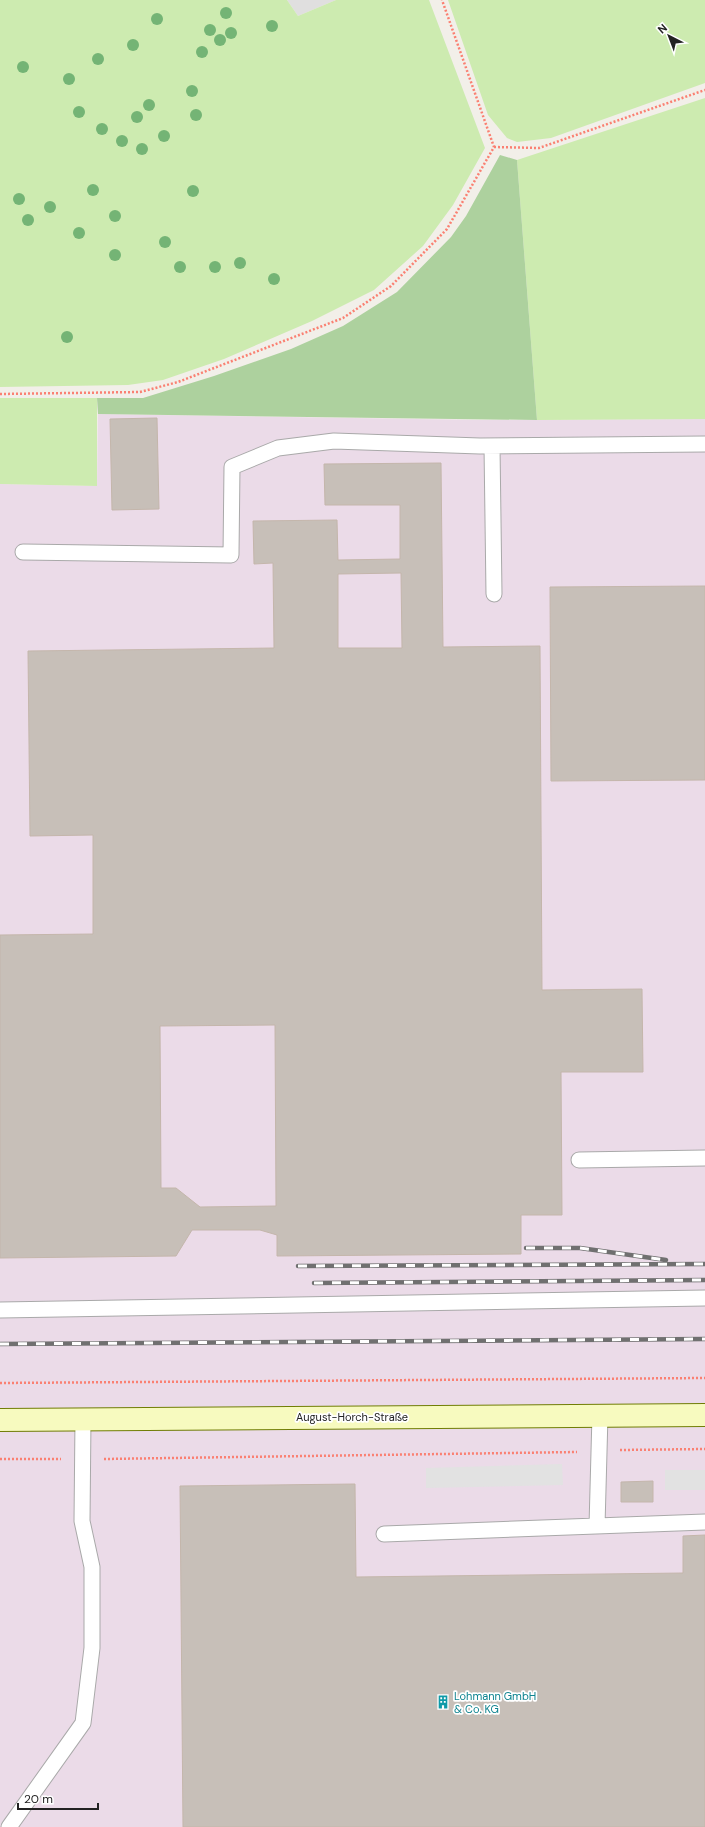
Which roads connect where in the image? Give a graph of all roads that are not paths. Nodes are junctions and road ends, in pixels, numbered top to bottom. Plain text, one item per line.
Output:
1 (705, 444) edge
2 (492, 446) junction
3 (23, 552) dead end
4 (494, 594) dead end
5 (705, 1158) edge
6 (579, 1160) dead end
7 (705, 1298) edge
8 (0, 1310) edge
9 (705, 1415) edge
10 (600, 1416) junction
11 (82, 1419) junction
12 (0, 1420) edge
13 (705, 1522) edge
14 (597, 1526) junction
15 (384, 1534) dead end
16 (9, 1827) edge

1 - 2 lane
2 - 3 lane
2 - 4 lane
5 - 6 lane
7 - 8 lane
9 - 10 main road, August-Horch-Straße
10 - 11 main road, August-Horch-Straße
10 - 14 lane
11 - 12 main road, August-Horch-Straße
11 - 16 lane
13 - 14 lane
14 - 15 lane

